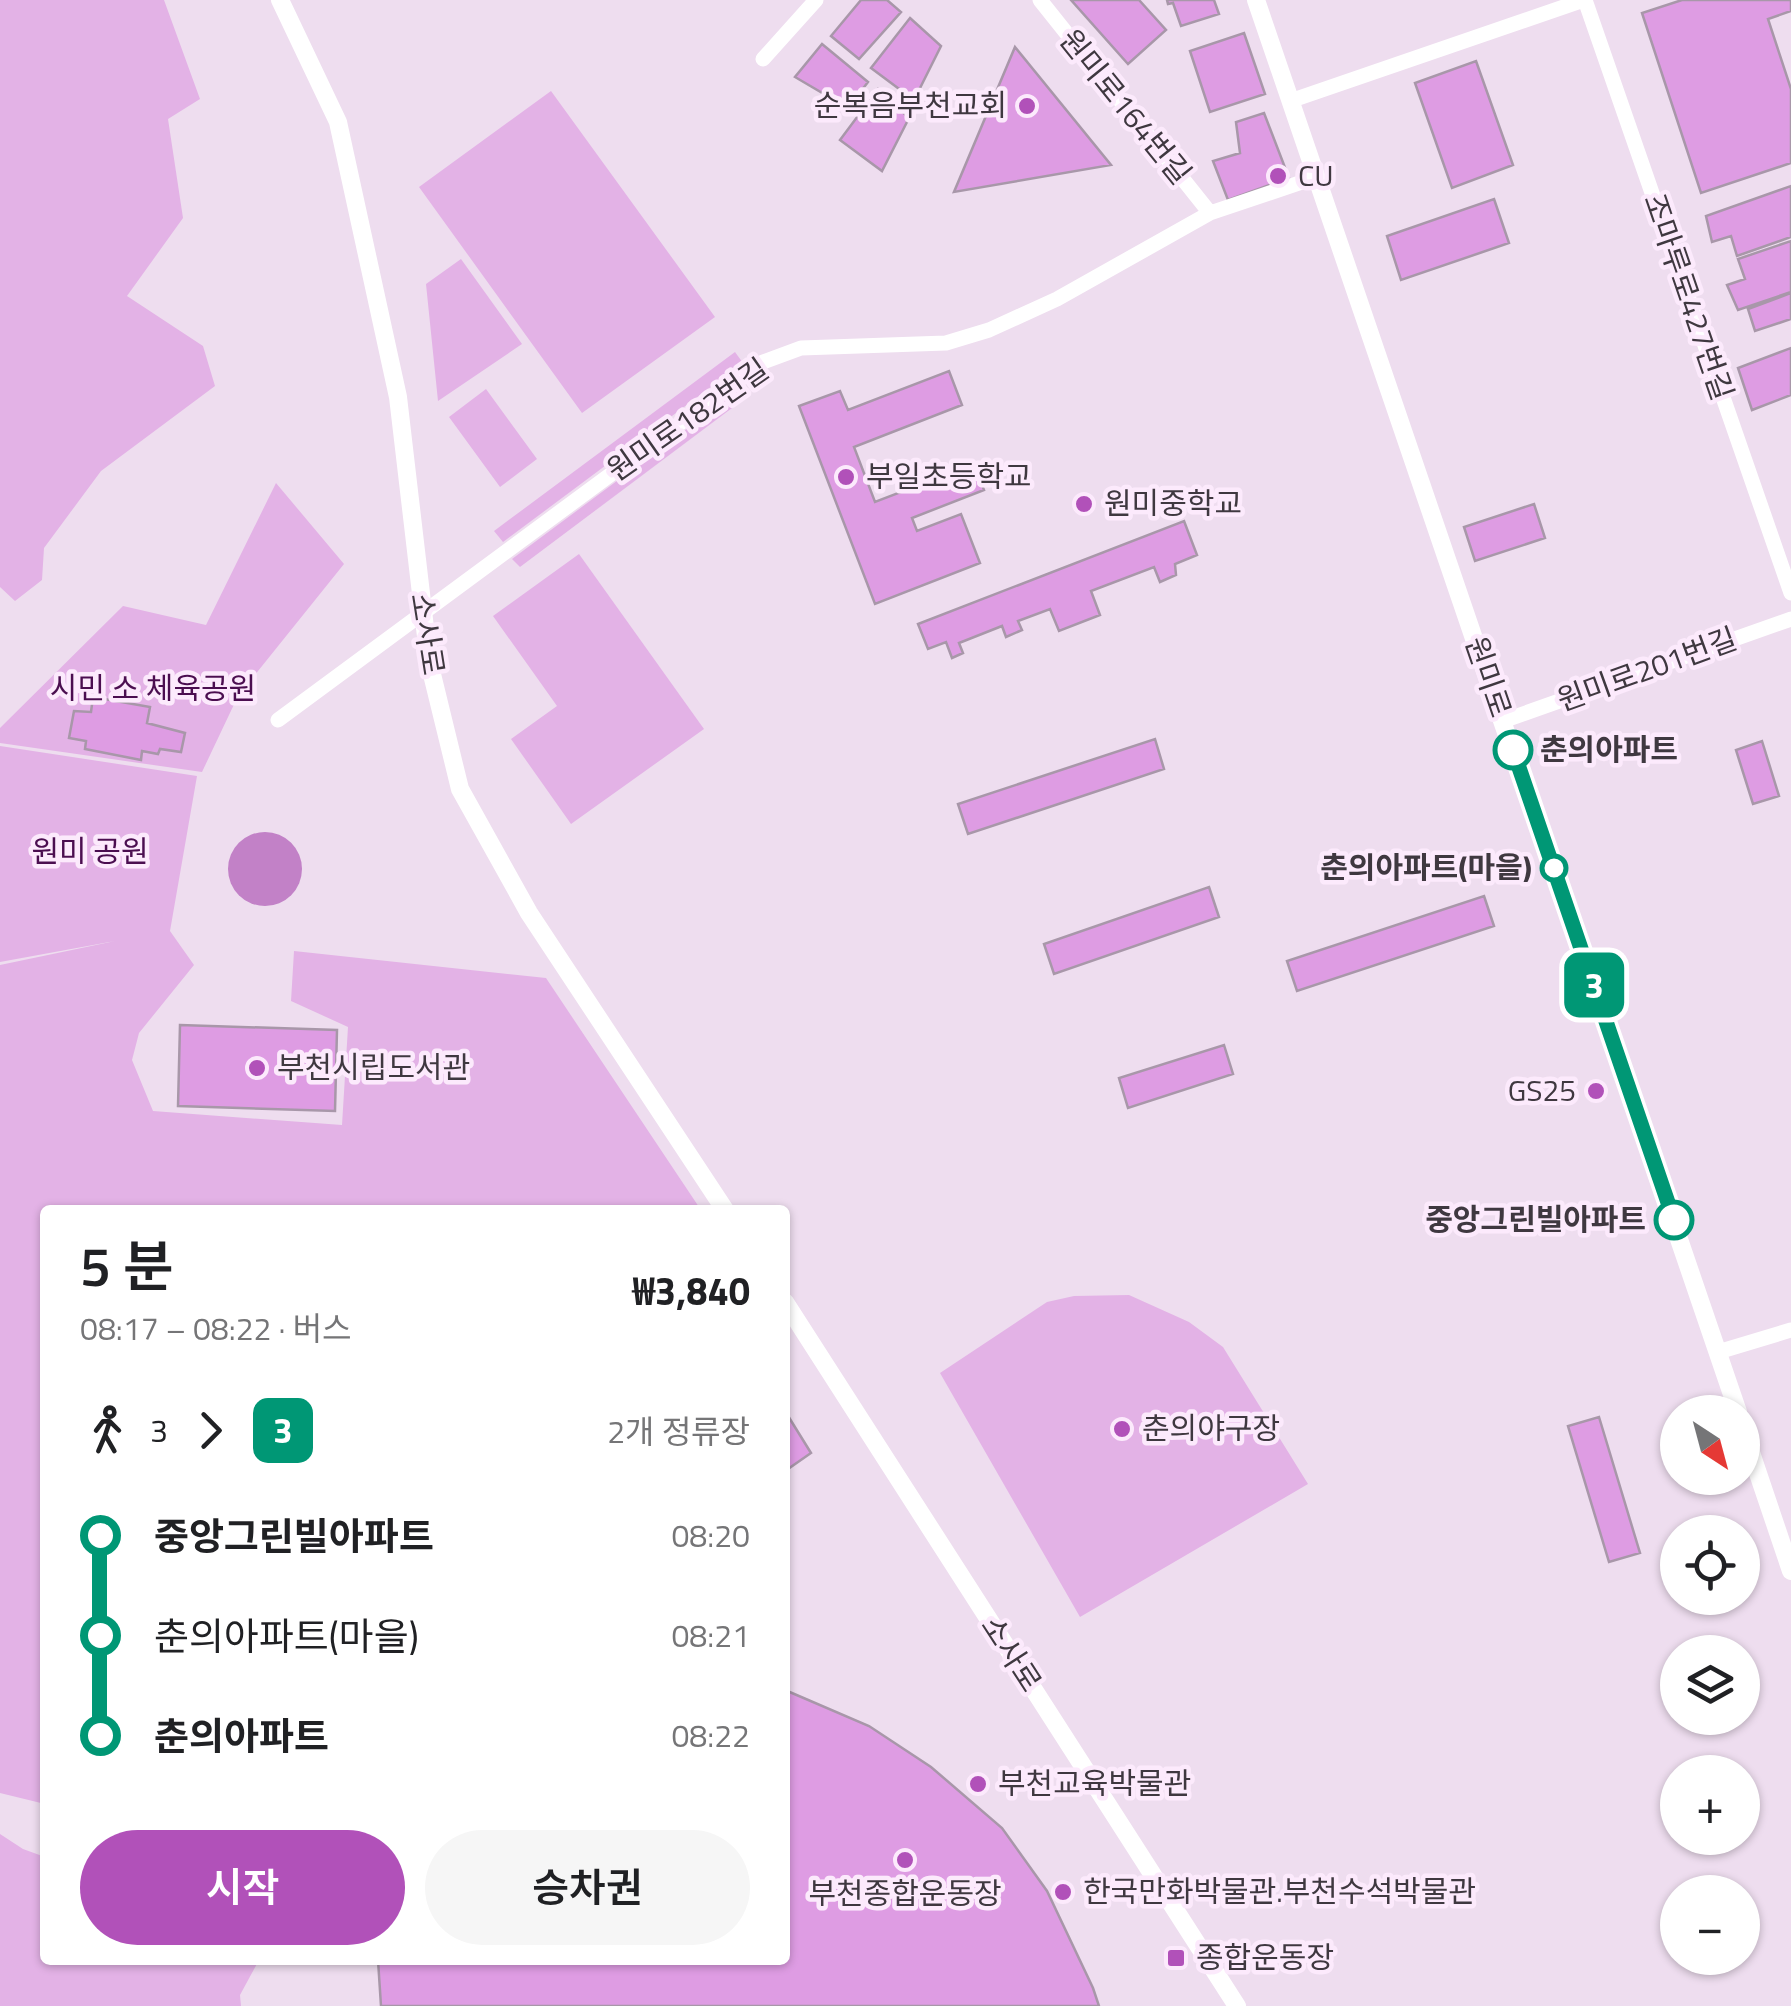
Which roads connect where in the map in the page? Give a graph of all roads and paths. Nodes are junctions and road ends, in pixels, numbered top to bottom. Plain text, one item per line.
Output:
1 (280, 0) edge
2 (816, 0) edge
3 (1040, 0) edge
4 (1256, 0) edge
5 (1585, 0) edge
6 (763, 59) dead end
7 (1290, 100) junction
8 (1317, 177) junction
9 (1210, 214) junction
10 (1791, 593) edge
11 (1791, 619) edge
12 (278, 720) dead end
13 (1504, 721) junction
14 (722, 1205) edge
15 (790, 1310) edge
16 (1791, 1330) edge
17 (1718, 1352) junction
18 (1732, 1395) edge
19 (1760, 1479) edge
20 (1791, 1571) edge
21 (1237, 2006) edge

1 - 14 street, 소사로
2 - 6 street
3 - 9 street, 원미로164번길
4 - 7 street, 원미로
5 - 7 street
5 - 10 street, 조마루로427번길
7 - 8 street, 원미로
8 - 9 street, 원미로182번길
8 - 13 street, 원미로
9 - 12 street, 원미로182번길
11 - 13 street, 원미로201번길
13 - 17 street, 원미로
15 - 21 street, 소사로
16 - 17 street
17 - 18 street, 원미로
19 - 20 street

